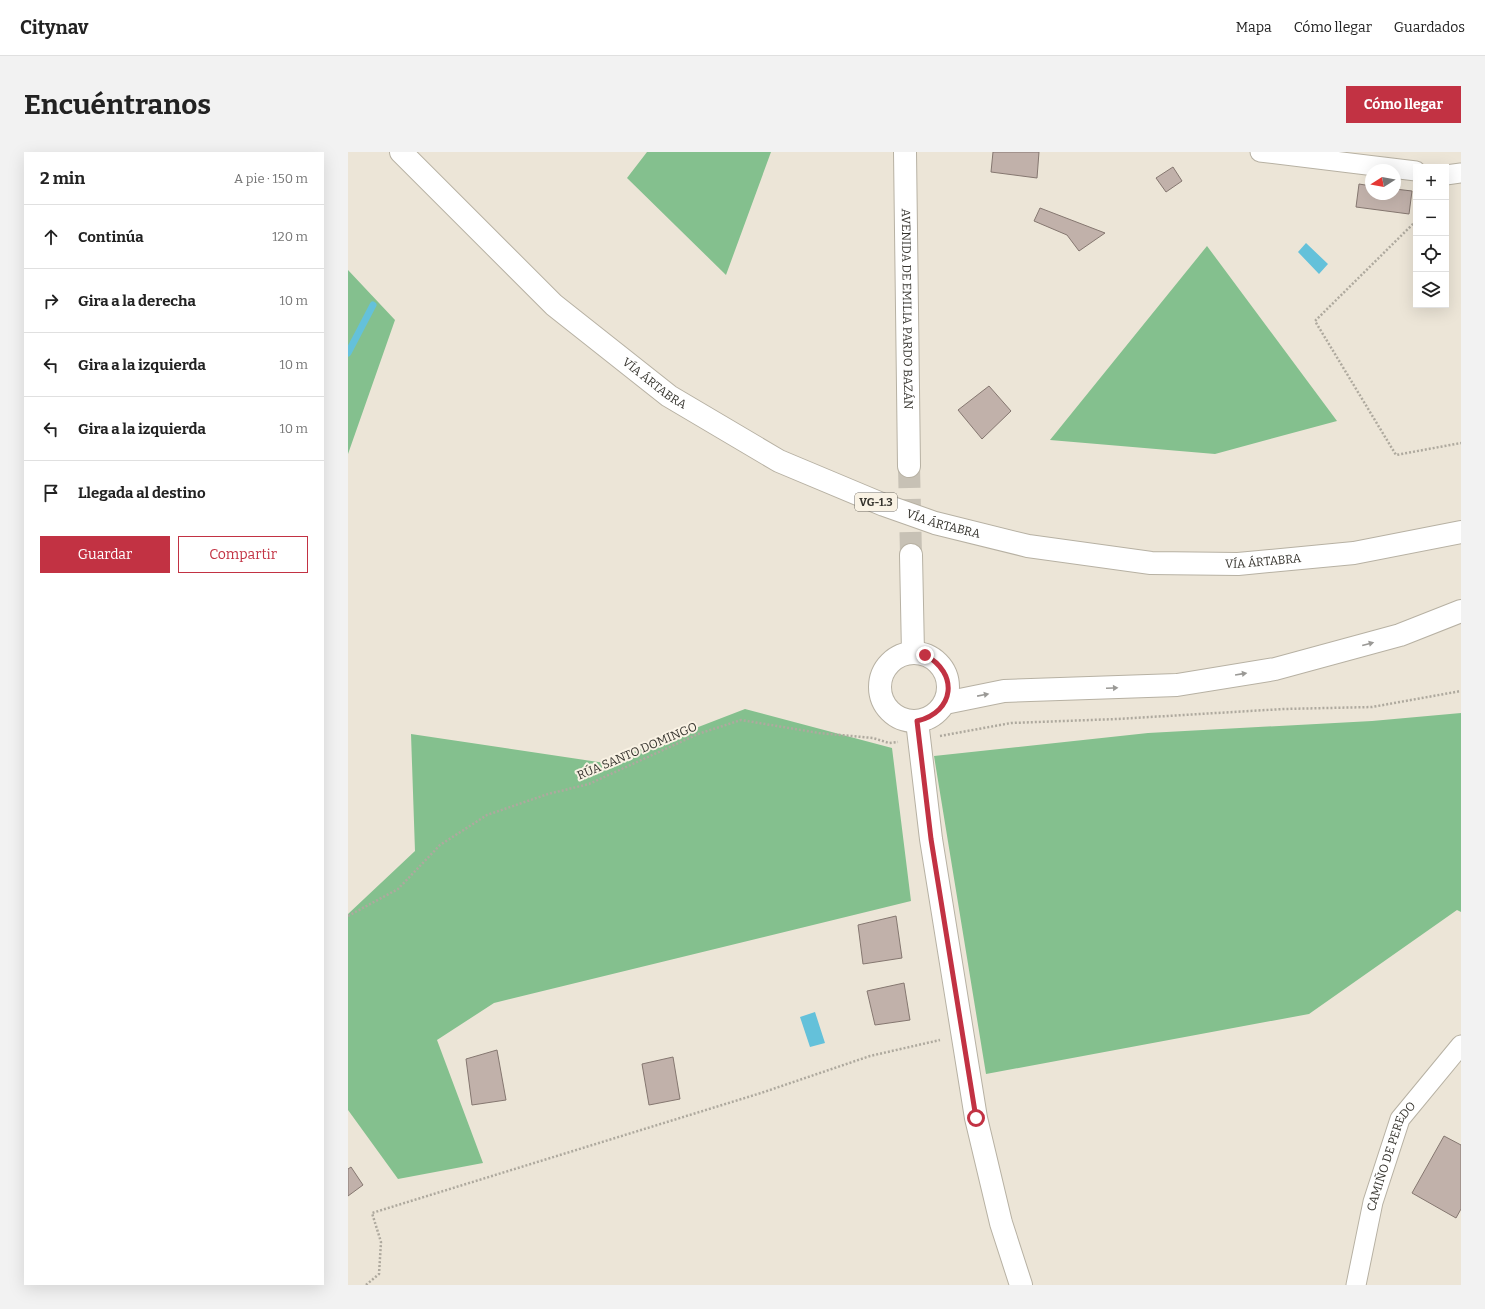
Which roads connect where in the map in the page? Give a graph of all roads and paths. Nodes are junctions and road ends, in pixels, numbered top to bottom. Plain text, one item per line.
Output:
1 (400, 152) edge
2 (905, 152) edge
3 (1260, 152) edge
4 (1413, 171) edge
5 (1461, 173) edge
6 (1449, 175) edge
7 (1413, 224) edge
8 (1461, 443) edge
9 (909, 466) tunnel mouth
10 (1461, 532) edge
11 (911, 555) tunnel mouth
12 (1461, 611) edge
13 (913, 653) junction
14 (1461, 691) edge
15 (945, 703) junction
16 (918, 730) junction
17 (348, 916) edge
18 (963, 1034) junction
19 (1461, 1045) edge
20 (366, 1285) edge
21 (1021, 1285) edge
22 (1356, 1285) edge

1 - 10 main road, VÍA ÁRTABRA / VG-1.3
2 - 9 main road, AVENIDA DE EMILIA PARDO BAZÁN
3 - 4 street
5 - 6 street
7 - 8 path
11 - 13 main road
15 -> 12 main road
13 - 15 main road
13 - 16 main road
14 - 16 path, RÚA SANTO DOMINGO
15 - 16 main road
16 - 17 path, RÚA SANTO DOMINGO
16 - 18 main road
18 - 20 path
18 - 21 main road
19 - 22 street, CAMIÑO DE PEREDO

